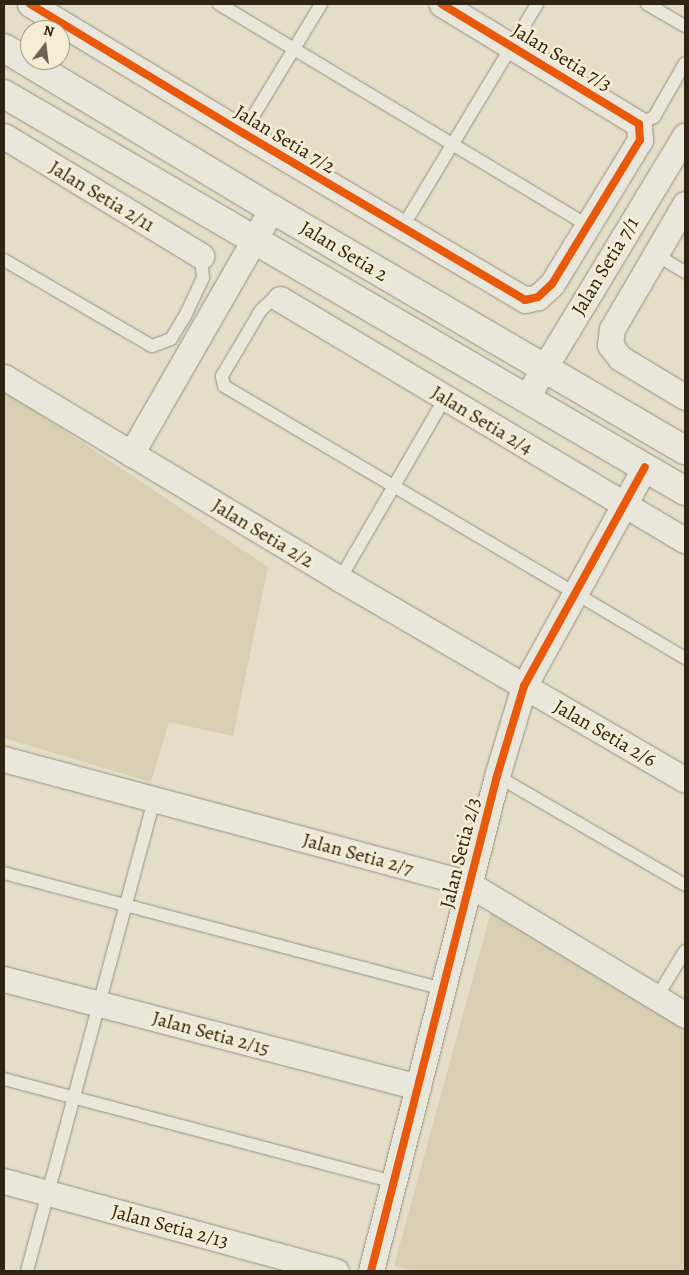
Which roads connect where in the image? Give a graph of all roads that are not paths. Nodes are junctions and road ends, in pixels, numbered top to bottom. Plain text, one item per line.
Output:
1 (30, 4) edge
2 (220, 4) edge
3 (321, 4) edge
4 (442, 4) edge
5 (537, 4) edge
6 (647, 4) edge
7 (685, 26) edge
8 (512, 46) junction
9 (4, 48) edge
10 (294, 49) junction
11 (685, 63) edge
12 (4, 94) edge
13 (640, 124) junction
14 (243, 133) junction
15 (685, 135) edge
16 (4, 136) edge
17 (453, 144) junction
18 (685, 204) edge
19 (272, 209) junction
20 (589, 226) junction
21 (402, 228) junction
22 (255, 240) junction
23 (655, 254) junction
24 (201, 256) joint
25 (4, 260) edge
26 (685, 272) edge
27 (280, 299) joint
28 (544, 368) junction
29 (4, 377) edge
30 (685, 397) edge
31 (445, 398) junction
32 (526, 398) junction
33 (685, 450) edge
34 (132, 454) junction
35 (645, 467) junction
36 (394, 487) junction
37 (685, 491) edge
38 (626, 505) junction
39 (685, 540) edge
40 (340, 579) junction
41 (576, 594) junction
42 (685, 658) edge
43 (524, 686) junction
44 (4, 759) edge
45 (497, 776) junction
46 (685, 780) edge
47 (154, 799) junction
48 (4, 873) edge
49 (469, 884) junction
50 (685, 885) edge
51 (125, 905) junction
52 (685, 951) edge
53 (4, 979) edge
54 (443, 989) junction
55 (658, 997) junction
56 (99, 1004) junction
57 (685, 1015) edge
58 (4, 1079) edge
59 (418, 1087) junction
60 (73, 1098) junction
61 (4, 1181) edge
62 (394, 1182) junction
63 (47, 1193) junction
64 (27, 1271) edge
65 (336, 1271) edge
66 (371, 1271) edge

1 - 14 street, Jalan Setia 7/2
2 - 10 lane
3 - 10 lane
4 - 8 street, Jalan Setia 7/3
5 - 8 lane
6 - 7 lane
8 - 13 street, Jalan Setia 7/3
8 - 17 lane
9 - 19 street, Jalan Setia 2
10 - 14 lane
10 - 17 lane
11 - 13 lane
12 - 22 street, Jalan Setia 2
13 - 20 street
14 - 21 street, Jalan Setia 7/2
15 - 28 street, Jalan Setia 7/1
16 - 24 street, Jalan Setia 2/11
17 - 20 lane
17 - 21 lane
18 - 23 street
19 - 22 street
19 - 28 street, Jalan Setia 2
20 - 21 street, Jalan Setia 7/2
22 - 32 street, Jalan Setia 2
22 - 34 street
23 - 26 lane
23 - 30 street
24 - 25 lane
27 - 31 street, Jalan Setia 2/4
27 - 36 lane
28 - 32 street, Jalan Setia 7/1
28 - 33 street, Jalan Setia 2
29 - 34 street, Jalan Setia 2/2
31 - 36 lane
31 - 38 street, Jalan Setia 2/4
32 - 35 street, Jalan Setia 2
34 - 40 street, Jalan Setia 2/2
35 - 37 street, Jalan Setia 2
35 - 38 street, Jalan Setia 2/3
36 - 40 lane
36 - 41 lane
38 - 39 street, Jalan Setia 2/4
38 - 41 street, Jalan Setia 2/3
40 - 43 street, Jalan Setia 2/2
41 - 42 lane
41 - 43 street, Jalan Setia 2/3
43 - 45 street, Jalan Setia 2/3
43 - 46 street, Jalan Setia 2/6
44 - 47 street, Jalan Setia 2/7
45 - 49 street, Jalan Setia 2/3
45 - 50 lane
47 - 49 street, Jalan Setia 2/7
47 - 51 lane
48 - 51 lane
49 - 54 street, Jalan Setia 2/3
49 - 55 street, Jalan Setia 2/7
51 - 54 lane
51 - 56 lane
52 - 55 lane
53 - 56 street, Jalan Setia 2/15
54 - 59 street, Jalan Setia 2/3
55 - 57 street, Jalan Setia 2/7
56 - 59 street, Jalan Setia 2/15
56 - 60 lane
58 - 60 lane
59 - 62 street, Jalan Setia 2/3
60 - 62 lane
60 - 63 lane
61 - 63 street, Jalan Setia 2/13
62 - 66 street, Jalan Setia 2/3
63 - 64 lane
63 - 65 street, Jalan Setia 2/13

